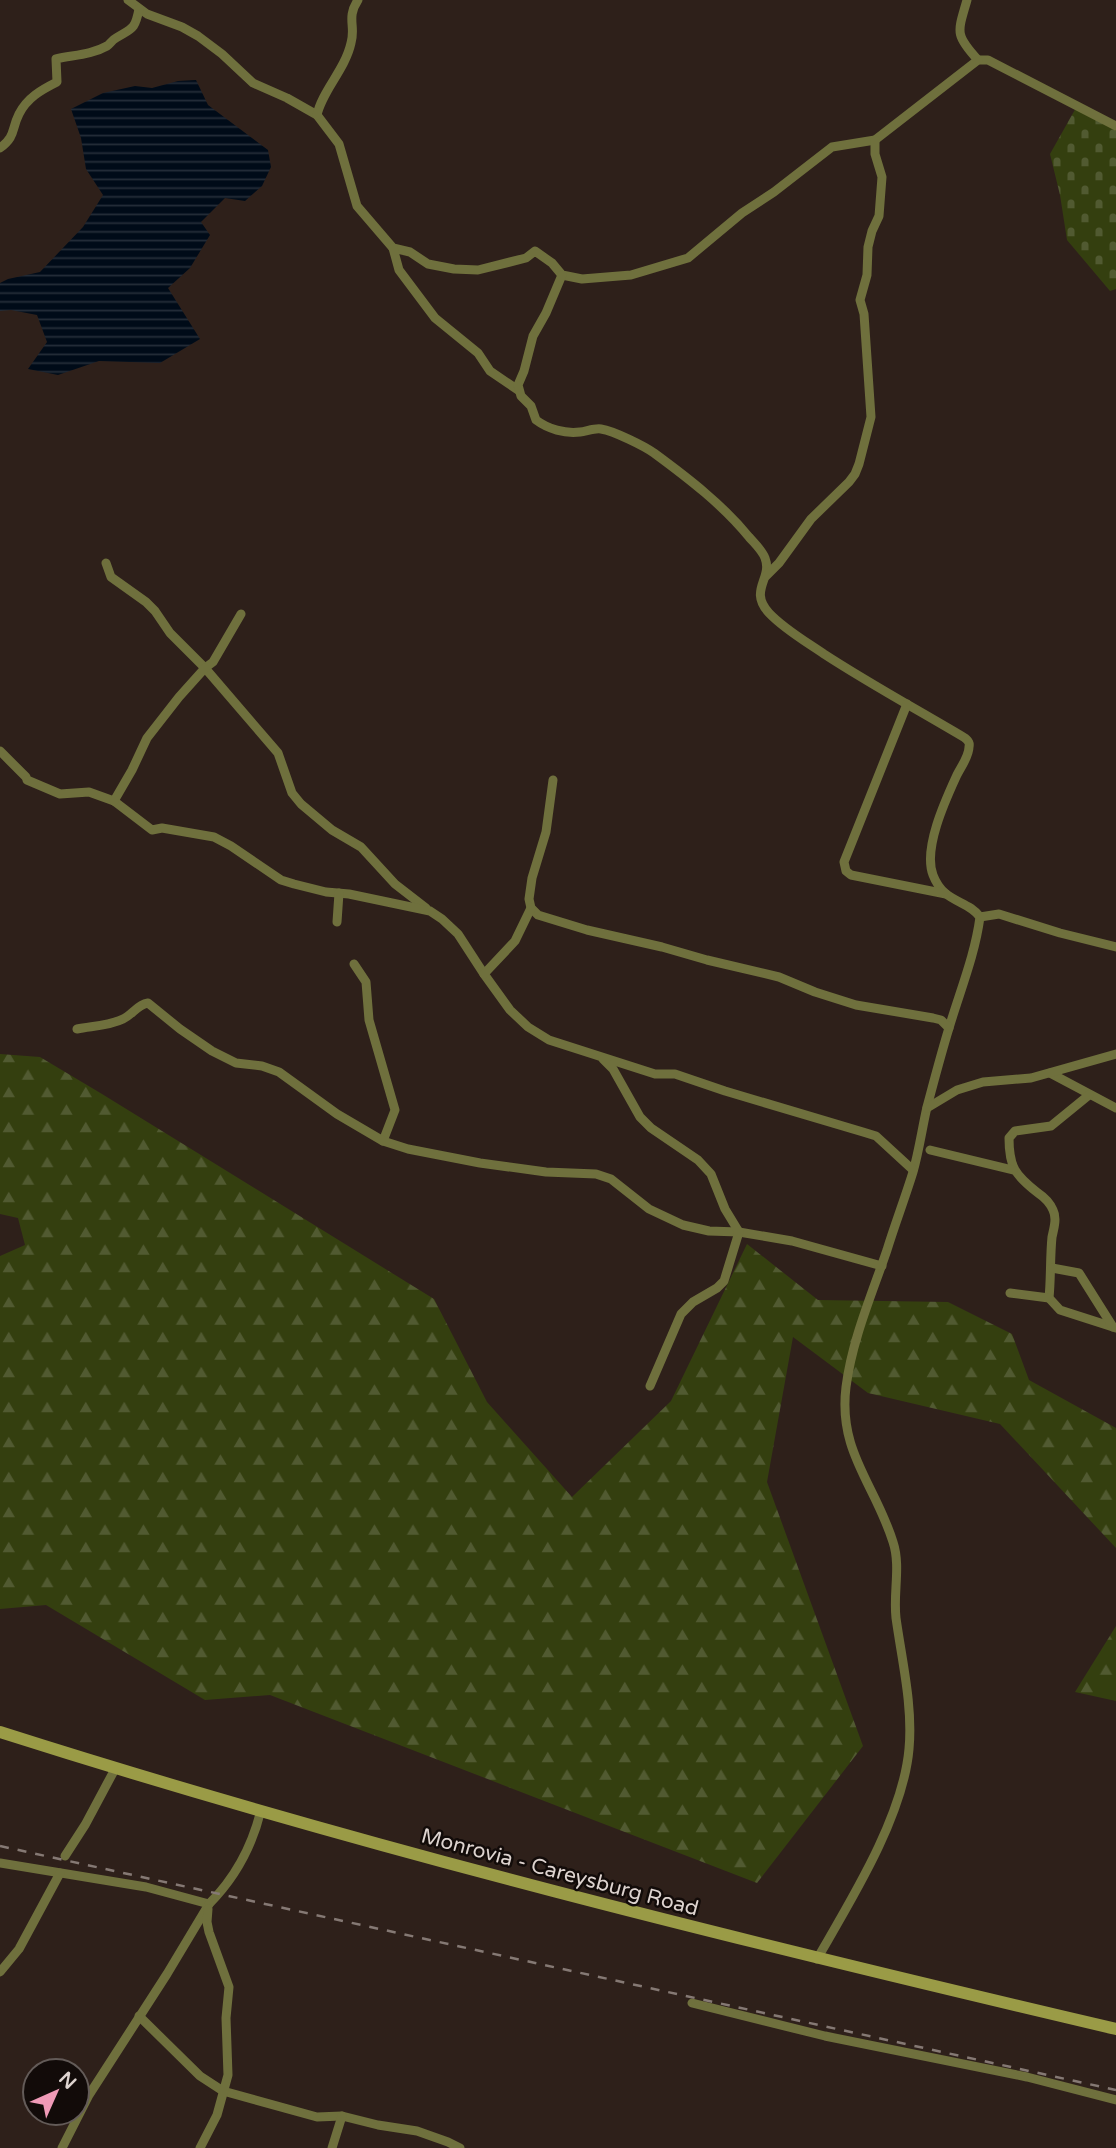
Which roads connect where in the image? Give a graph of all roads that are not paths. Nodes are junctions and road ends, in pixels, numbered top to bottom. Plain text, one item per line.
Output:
1 (128, 0) edge
2 (358, 0) edge
3 (967, 0) edge
4 (141, 14) junction
5 (978, 60) junction
6 (317, 115) junction
7 (1116, 126) edge
8 (874, 140) junction
9 (0, 148) edge
10 (393, 248) junction
11 (562, 275) junction
12 (518, 390) junction
13 (106, 563) dead end
14 (766, 576) junction
15 (241, 614) dead end
16 (205, 668) junction
17 (907, 704) junction
18 (0, 751) edge
19 (553, 780) dead end
20 (114, 802) junction
21 (339, 893) junction
22 (946, 894) junction
23 (531, 908) junction
24 (430, 911) junction
25 (980, 917) junction
26 (337, 922) dead end
27 (1116, 947) edge
28 (354, 964) dead end
29 (484, 974) junction
30 (949, 1028) junction
31 (77, 1029) dead end
32 (1115, 1052) edge
33 (614, 1065) junction
34 (1050, 1073) junction
35 (1089, 1096) junction
36 (927, 1108) junction
37 (1116, 1108) edge
38 (383, 1141) junction
39 (930, 1150) dead end
40 (913, 1170) junction
41 (1013, 1170) junction
42 (739, 1232) junction
43 (882, 1266) junction
44 (1052, 1268) junction
45 (1010, 1293) dead end
46 (1049, 1298) junction
47 (1114, 1327) edge
48 (650, 1386) dead end
49 (0, 1732) edge
50 (115, 1769) junction
51 (261, 1810) junction
52 (65, 1856) dead end
53 (0, 1863) edge
54 (60, 1873) junction
55 (209, 1904) junction
56 (817, 1959) junction
57 (0, 1972) edge
58 (692, 2003) dead end
59 (139, 2016) junction
60 (1116, 2029) edge
61 (223, 2091) junction
62 (1116, 2099) edge
63 (342, 2116) junction
64 (62, 2148) edge
65 (200, 2148) edge
66 (332, 2148) edge
67 (460, 2148) edge

1 - 4 street
2 - 6 street
3 - 5 street
4 - 6 street
4 - 9 street
5 - 7 street
5 - 8 street
6 - 10 street
8 - 11 street
8 - 14 street
10 - 11 street
10 - 12 street
11 - 12 street
12 - 14 street
13 - 16 street
14 - 17 street
15 - 16 street
16 - 20 street
16 - 24 street
17 - 22 street
17 - 22 street
18 - 20 street
19 - 23 street
20 - 21 street
21 - 24 street
21 - 26 street
22 - 25 street
23 - 29 street
23 - 30 street
24 - 29 street
25 - 27 street
25 - 30 street
28 - 38 street
29 - 33 street
30 - 36 street
31 - 38 street
32 - 34 street
33 - 40 street
33 - 42 street
34 - 35 street
34 - 36 street
35 - 37 street
35 - 41 street
36 - 40 street
38 - 42 street
39 - 41 street
40 - 43 street
41 - 44 street
42 - 43 street
42 - 48 street
43 - 56 street
44 - 46 street
44 - 47 street
45 - 46 street
46 - 47 street
49 - 50 main road, Monrovia - Careysburg Road
50 - 51 main road, Monrovia - Careysburg Road
50 - 52 street
51 - 55 street
51 - 56 main road, Monrovia - Careysburg Road
53 - 54 street
54 - 55 street
54 - 57 street
55 - 59 street
55 - 61 street
56 - 60 main road, Monrovia - Careysburg Road
58 - 62 street
59 - 61 street
59 - 64 street
61 - 63 street
61 - 65 street
63 - 66 street
63 - 67 street

